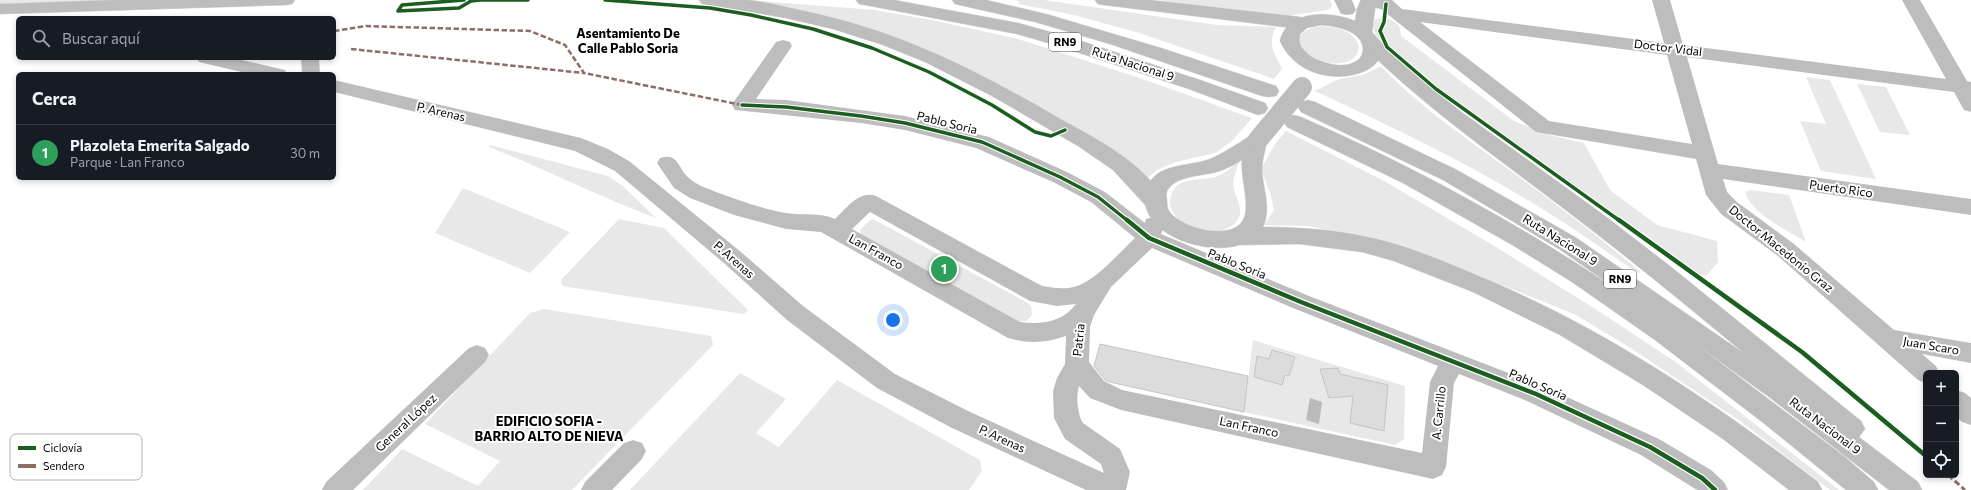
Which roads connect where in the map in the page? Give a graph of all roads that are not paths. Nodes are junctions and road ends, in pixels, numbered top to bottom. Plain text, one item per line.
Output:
1 (286, 0) edge
2 (708, 0) edge
3 (865, 0) edge
4 (961, 0) edge
5 (1104, 0) edge
6 (1661, 0) edge
7 (1911, 0) edge
8 (1353, 5) edge
9 (0, 9) edge
10 (1397, 14) junction
11 (1300, 23) junction
12 (1367, 38) junction
13 (783, 46) dead end
14 (1676, 48) junction
15 (1293, 51) junction
16 (215, 60) edge
17 (310, 60) edge
18 (1336, 71) junction
19 (269, 72) edge
20 (311, 72) edge
21 (336, 86) edge
22 (1966, 87) edge
23 (1269, 91) dead end
24 (1301, 105) junction
25 (1971, 105) edge
26 (1258, 108) dead end
27 (1257, 141) junction
28 (1708, 162) junction
29 (667, 163) dead end
30 (1971, 207) edge
31 (1157, 208) junction
32 (837, 230) junction
33 (1239, 237) junction
34 (1150, 238) junction
35 (1211, 239) junction
36 (1103, 281) junction
37 (1083, 313) junction
38 (1890, 339) junction
39 (1971, 353) edge
40 (477, 356) dead end
41 (1452, 362) junction
42 (1077, 366) junction
43 (1923, 370) edge
44 (1959, 403) edge
45 (1971, 414) edge
46 (633, 451) dead end
47 (1433, 467) joint
48 (335, 490) edge
49 (594, 490) edge
50 (1113, 490) edge
51 (1715, 490) edge
52 (1809, 490) edge
53 (1865, 490) edge
54 (1909, 490) edge
55 (1920, 490) edge

1 - 9 main road
2 - 31 main road
3 - 26 main road, Ruta Nacional 9 / RN9
4 - 23 main road, Ruta Nacional 9 / RN9
5 - 11 main road
6 - 14 main road, Doctor Macedonio Graz
7 - 22 main road
8 - 10 main road, Doctor Vidal
8 - 11 main road
8 - 12 main road
8 - 12 main road
10 - 14 main road, Doctor Vidal
10 - 28 main road, Puerto Rico
11 - 15 main road
12 - 18 main road
12 - 55 main road
13 - 34 main road, Pablo Soria
14 - 22 main road, Doctor Vidal
14 - 28 main road, Doctor Macedonio Graz
15 - 18 main road
15 - 24 main road
16 - 19 main road
17 - 20 main road
18 - 24 main road
21 - 50 main road, P. Arenas
22 - 25 main road
24 - 27 main road, bridge
24 - 53 main road, Ruta Nacional 9 / RN9
24 - 54 main road, Ruta Nacional 9 / RN9
27 - 31 main road
27 - 33 main road
28 - 30 main road, Puerto Rico
28 - 38 main road, Doctor Macedonio Graz
29 - 32 main road, Lan Franco
31 - 34 main road
31 - 35 main road
32 - 36 main road
32 - 37 main road, Lan Franco
33 - 35 main road
33 - 52 main road
34 - 35 main road
34 - 36 main road, Patria
34 - 41 main road, Pablo Soria
36 - 37 main road, Patria
37 - 42 main road, Patria
38 - 39 main road, Juan Scaro
38 - 43 main road, Doctor Macedonio Graz
40 - 48 main road, General López
41 - 47 main road, A. Carrillo
41 - 51 main road, Pablo Soria
42 - 47 main road, Lan Franco
42 - 50 main road, Patria
44 - 45 main road
46 - 49 main road

